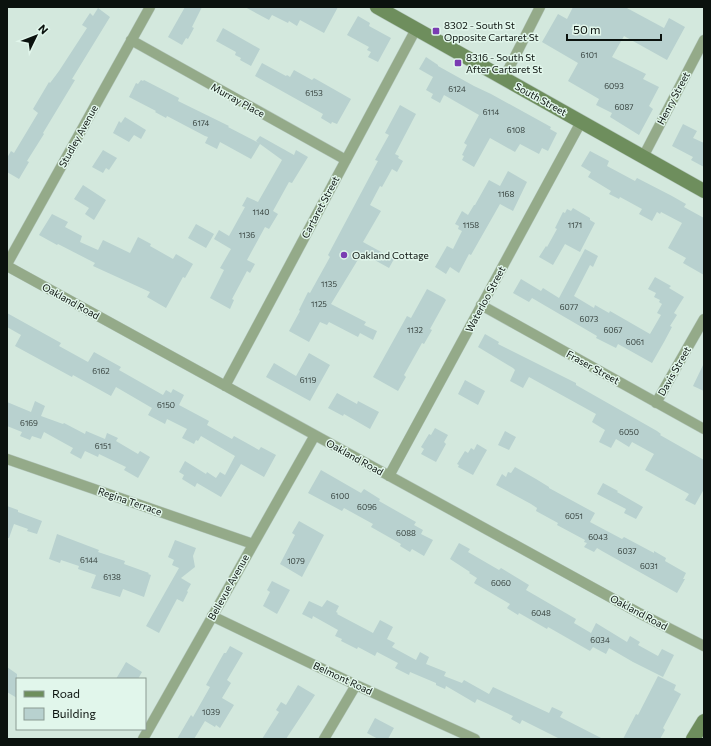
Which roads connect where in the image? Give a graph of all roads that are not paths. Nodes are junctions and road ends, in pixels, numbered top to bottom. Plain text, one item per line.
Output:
1 (150, 7) edge
2 (377, 7) edge
3 (540, 7) edge
4 (416, 29) junction
5 (131, 40) junction
6 (704, 40) edge
7 (504, 78) junction
8 (581, 122) junction
9 (643, 157) junction
10 (346, 160) junction
11 (704, 191) edge
12 (7, 265) edge
13 (481, 305) junction
14 (704, 318) edge
15 (225, 386) junction
16 (656, 403) junction
17 (704, 429) edge
18 (315, 436) junction
19 (7, 459) edge
20 (389, 476) junction
21 (253, 544) junction
22 (212, 616) junction
23 (704, 646) edge
24 (356, 685) junction
25 (704, 721) edge
26 (143, 739) edge
27 (324, 739) edge
28 (475, 739) edge
29 (693, 739) edge

1 - 5 street, Studley Avenue
2 - 4 main road, South Street
3 - 7 street
4 - 7 main road, South Street
4 - 10 street, Cartaret Street
5 - 10 street, Murray Place
5 - 12 street, Studley Avenue
6 - 9 street, Henry Street
7 - 8 main road, South Street
8 - 9 main road, South Street
8 - 13 street, Waterloo Street
9 - 11 main road, South Street
10 - 15 street, Cartaret Street
12 - 15 street, Oakland Road
13 - 16 street, Fraser Street
13 - 20 street, Waterloo Street
14 - 16 street, Davis Street
15 - 18 street, Oakland Road
16 - 17 street, Fraser Street
18 - 20 street, Oakland Road
18 - 21 street, Bellevue Avenue
19 - 21 street, Regina Terrace
20 - 23 street, Oakland Road
21 - 22 street, Bellevue Avenue
22 - 24 street, Belmont Road
22 - 26 street, Bellevue Avenue
24 - 27 street
24 - 28 street, Belmont Road
25 - 29 main road

